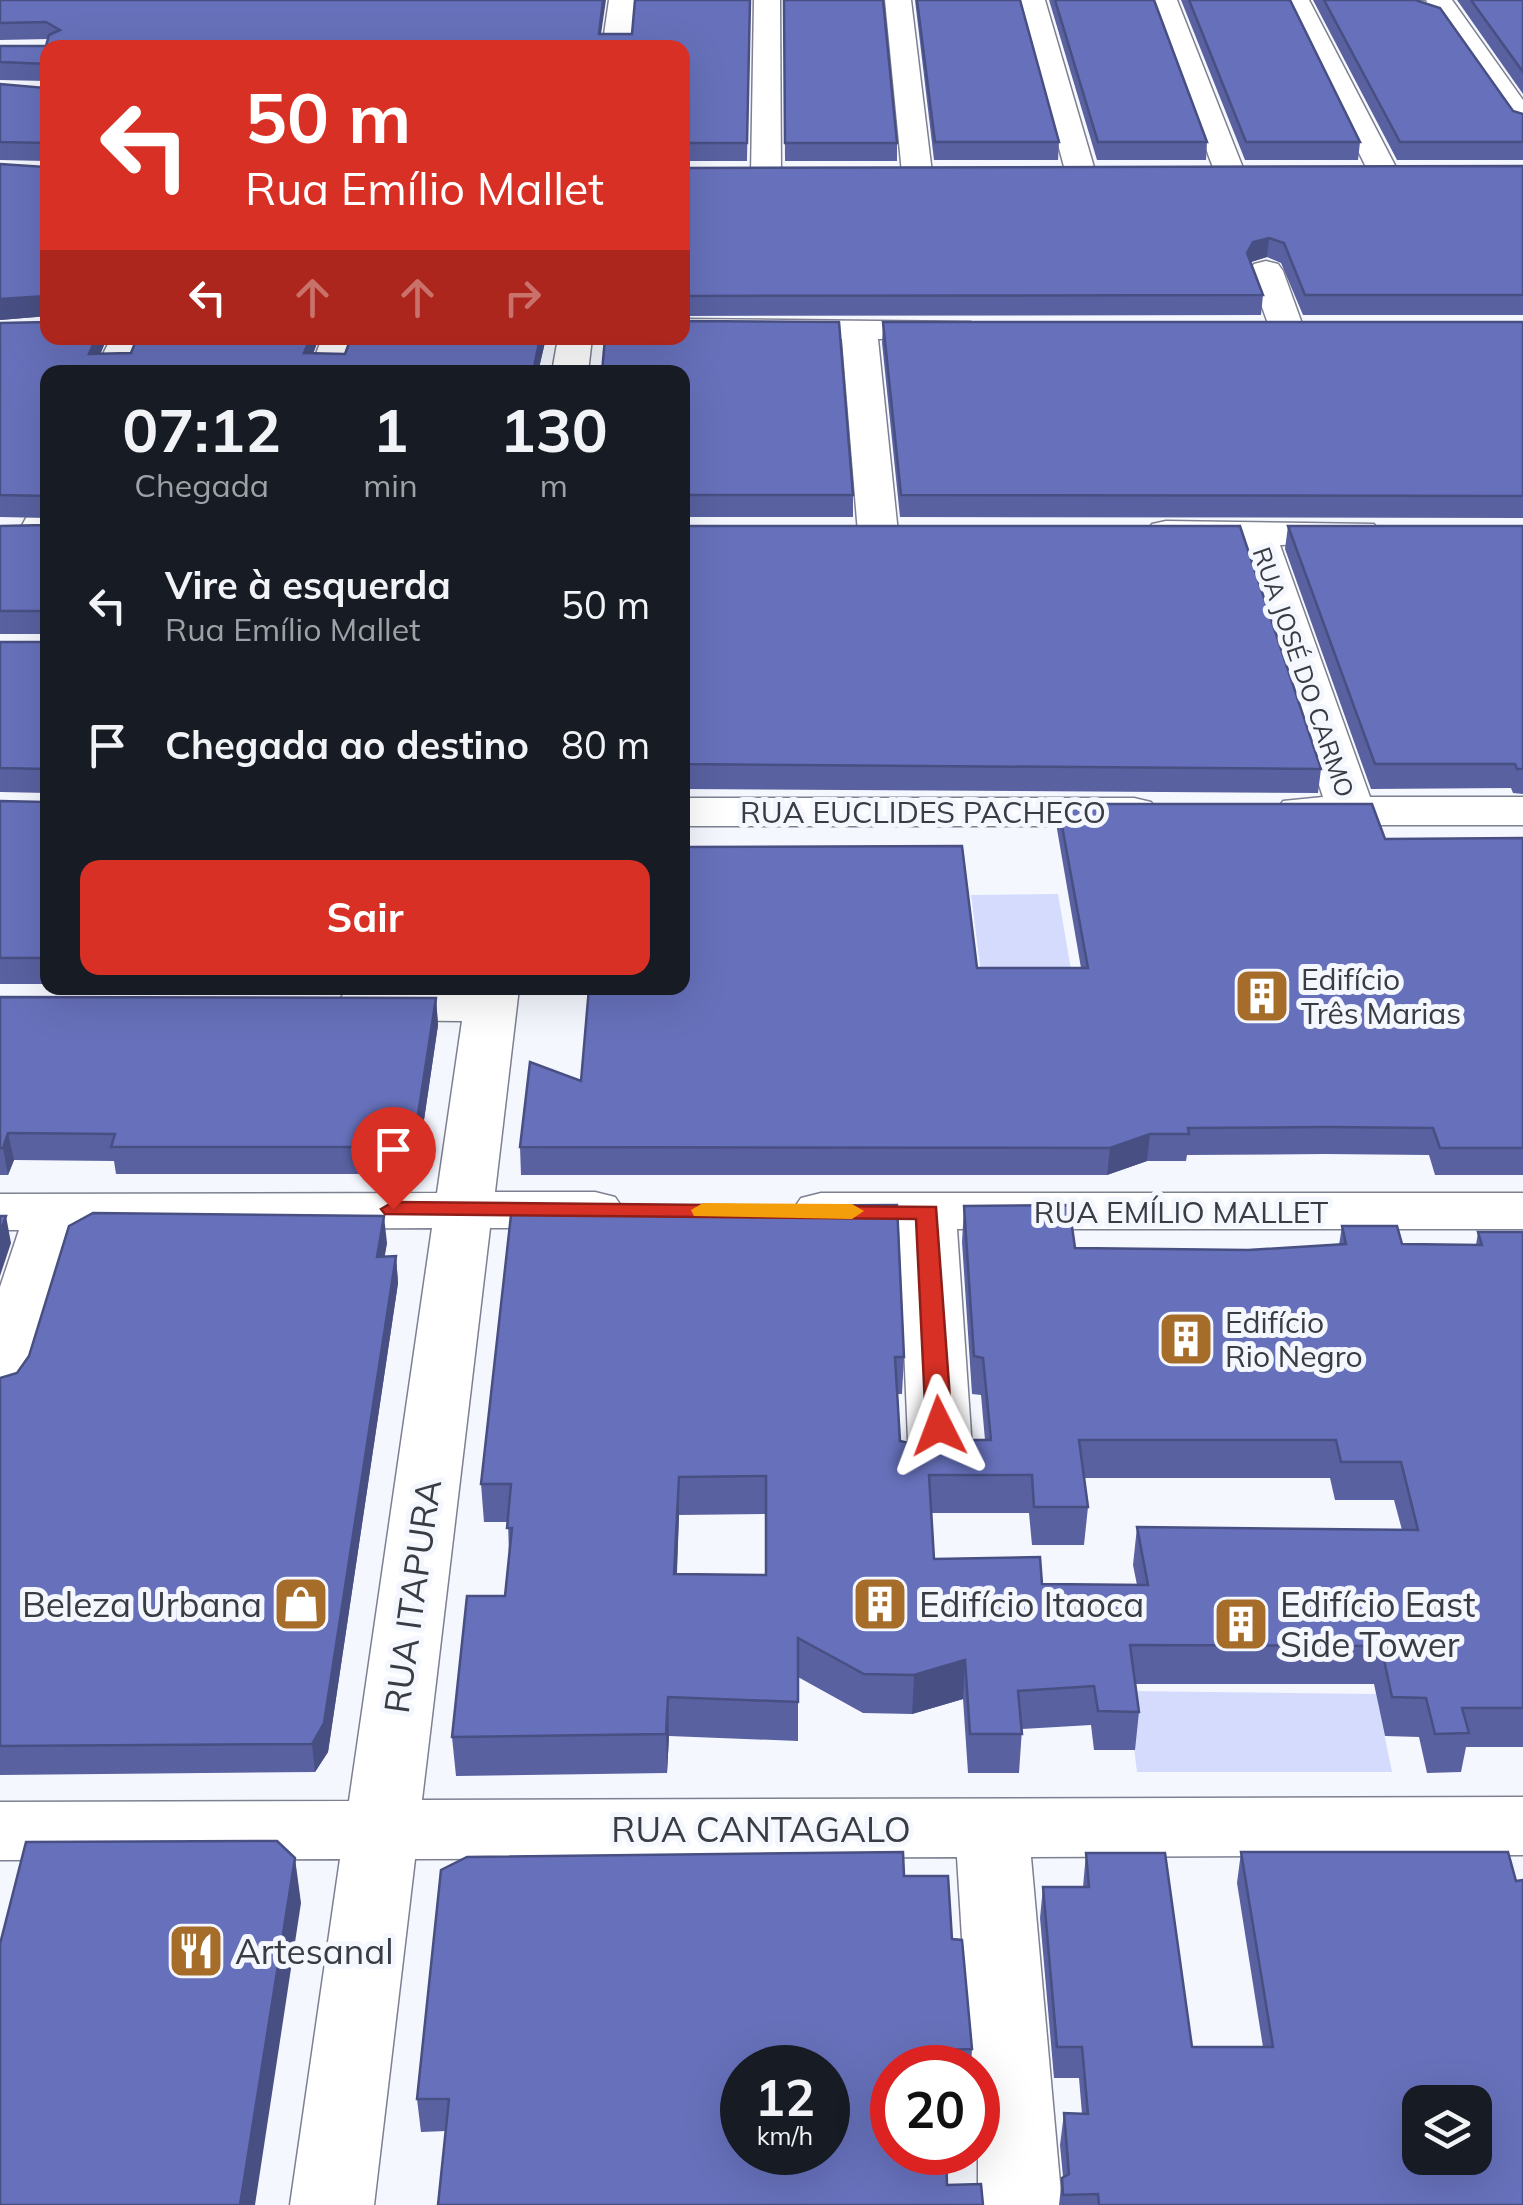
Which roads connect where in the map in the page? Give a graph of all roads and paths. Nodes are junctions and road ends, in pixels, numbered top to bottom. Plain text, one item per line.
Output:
1 (622, 0) edge
2 (767, 0) edge
3 (898, 0) edge
4 (1032, 0) edge
5 (1164, 0) edge
6 (1296, 0) edge
7 (1400, 0) edge
8 (1445, 8) edge
9 (617, 40) edge
10 (1470, 40) junction
11 (1505, 41) edge
12 (1520, 112) edge
13 (879, 173) edge
14 (917, 173) junction
15 (953, 173) edge
16 (1193, 173) edge
17 (1230, 173) junction
18 (1269, 173) edge
19 (1345, 173) edge
20 (732, 174) edge
21 (766, 174) junction
22 (804, 174) edge
23 (1044, 174) edge
24 (1081, 174) junction
25 (1118, 174) edge
26 (1384, 174) junction
27 (1424, 174) edge
28 (1266, 271) dead end
29 (690, 329) edge
30 (859, 329) junction
31 (995, 329) edge
32 (1248, 329) edge
33 (1287, 329) junction
34 (1326, 329) edge
35 (878, 533) edge
36 (1137, 533) edge
37 (1256, 533) junction
38 (1390, 533) edge
39 (1255, 811) edge
40 (1351, 811) junction
41 (1523, 811) edge
42 (690, 812) edge
43 (1179, 812) edge
44 (492, 996) edge
45 (314, 1004) edge
46 (464, 1209) junction
47 (648, 1210) edge
48 (768, 1211) edge
49 (1523, 1211) edge
50 (27, 1212) edge
51 (927, 1212) junction
52 (0, 1382) edge
53 (941, 1463) edge
54 (1523, 1826) edge
55 (992, 1828) junction
56 (380, 1831) junction
57 (0, 1832) edge
58 (332, 2205) edge
59 (1020, 2205) edge

1 - 9 street
2 - 21 street
3 - 14 street
4 - 24 street
5 - 17 street
6 - 26 street
7 - 8 street
8 - 10 street
10 - 11 street
10 - 12 street
13 - 14 street
14 - 15 street
16 - 17 street
17 - 18 street
19 - 26 street
20 - 21 street
21 - 22 street
23 - 24 street
24 - 25 street
26 - 27 street
28 - 33 street
29 - 30 street
30 - 31 street
30 - 35 street
32 - 33 street
33 - 34 street
36 - 37 street
37 - 38 street
37 - 40 street, RUA JOSÉ DO CARMO
39 - 40 street
40 - 41 street
42 - 43 street, RUA EUCLIDES PACHECO
44 - 45 street
44 - 46 street, RUA ITAPURA
46 - 47 street
46 - 50 street
46 - 56 street, RUA ITAPURA
48 - 51 street, RUA EMÍLIO MALLET
49 - 51 street, RUA EMÍLIO MALLET
50 - 52 street
51 - 53 street
54 - 55 street, RUA CANTAGALO
55 - 56 street, RUA CANTAGALO
55 - 59 street
56 - 57 street, RUA CANTAGALO
56 - 58 street, RUA ITAPURA

